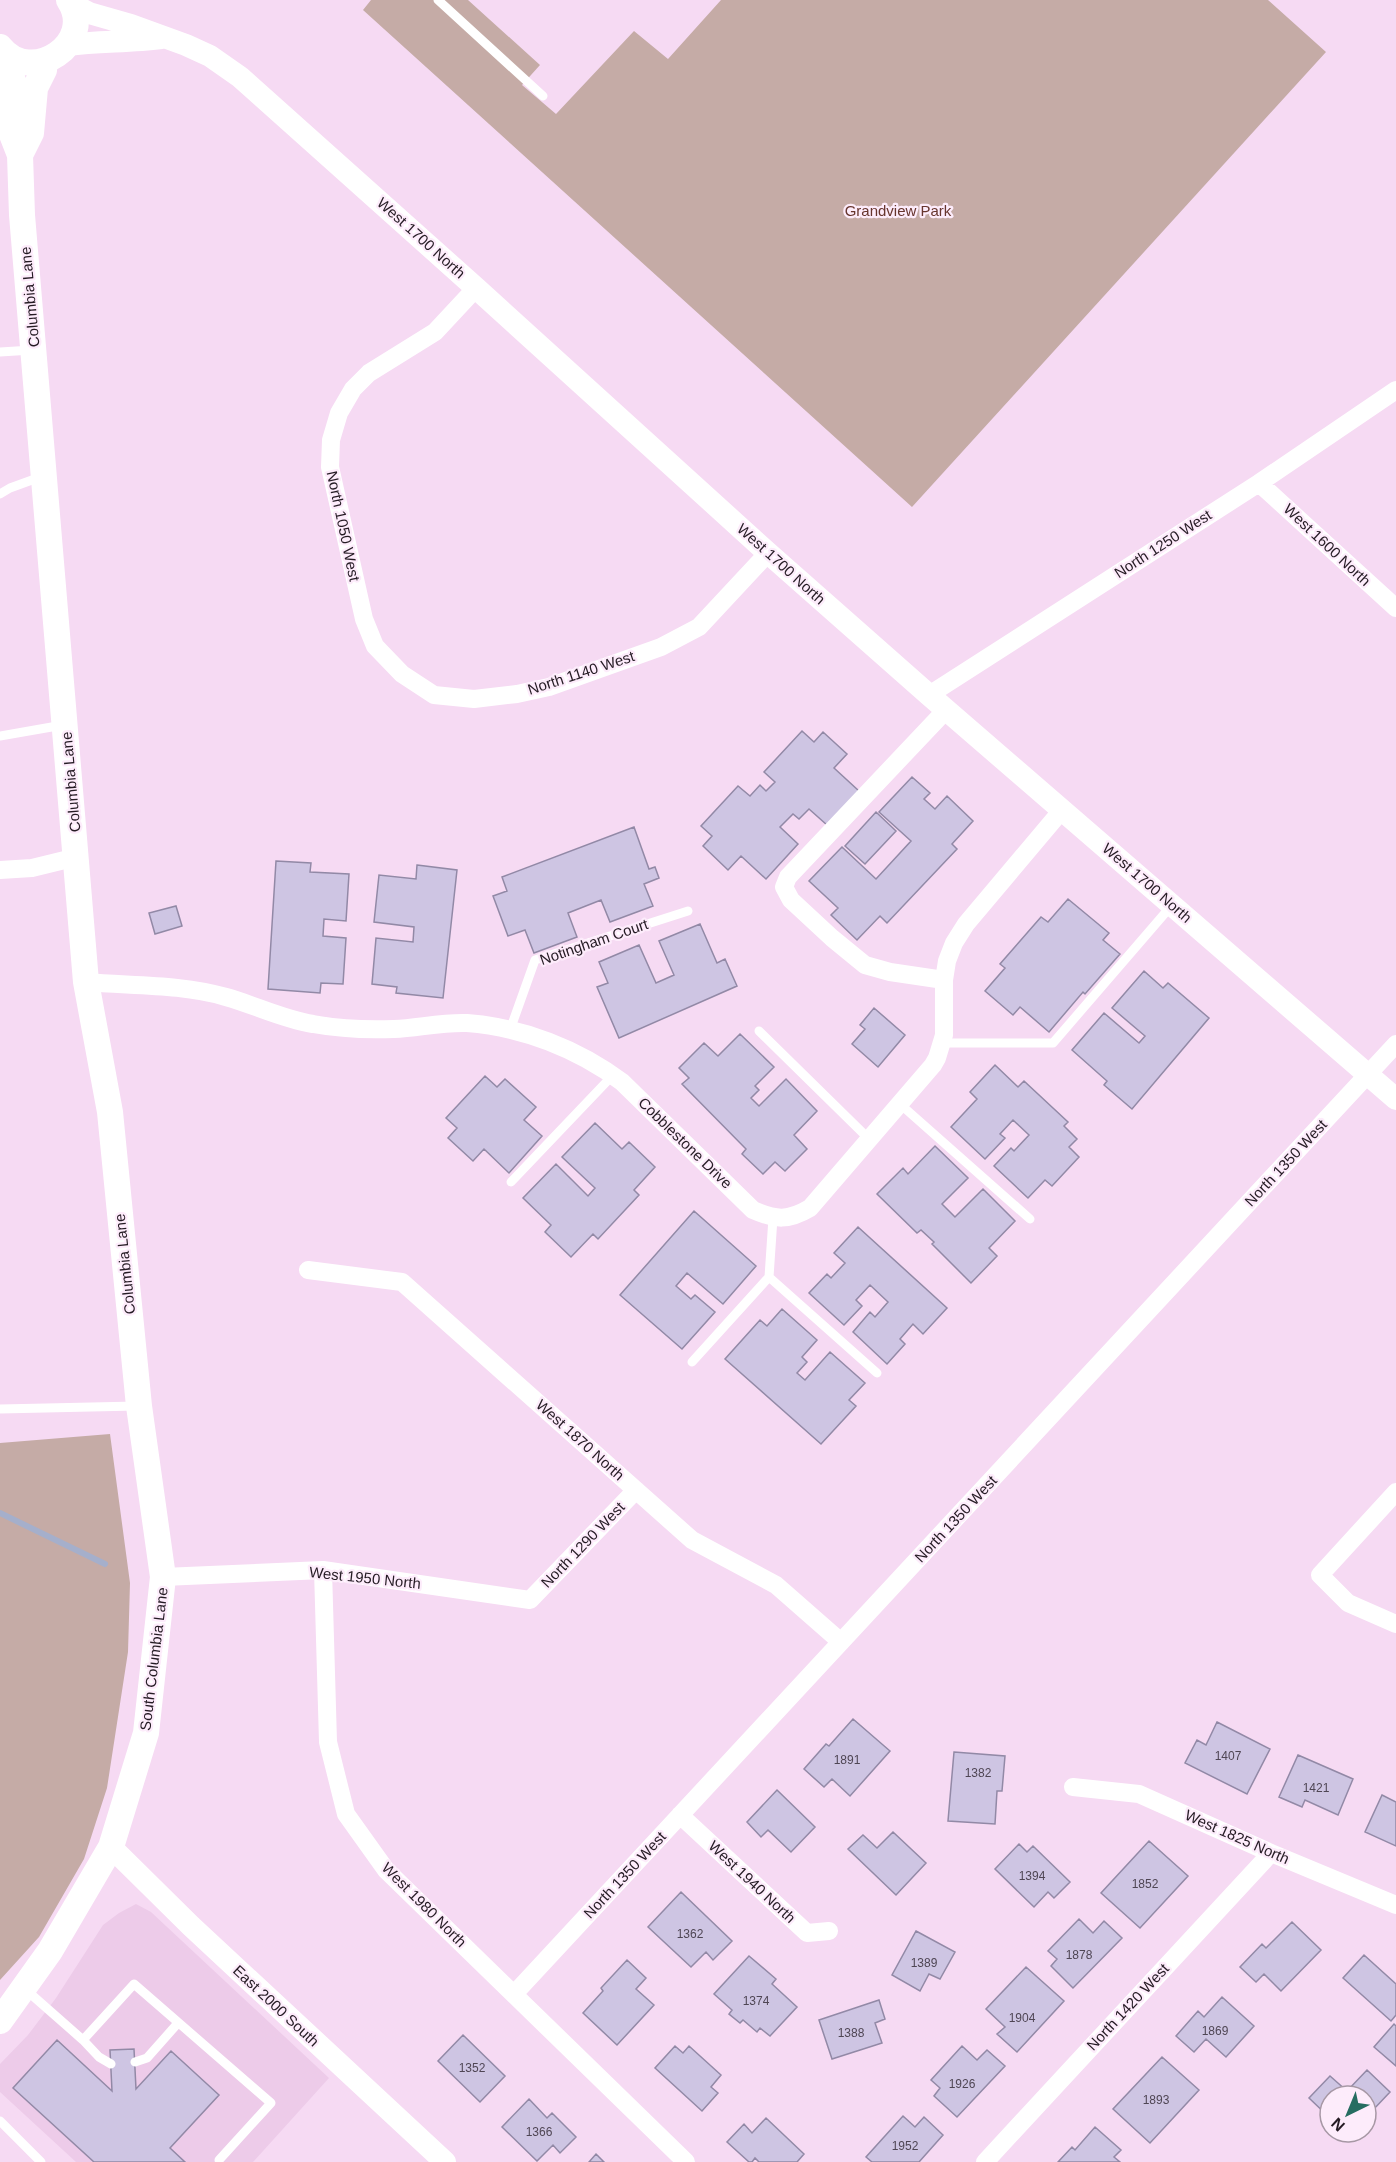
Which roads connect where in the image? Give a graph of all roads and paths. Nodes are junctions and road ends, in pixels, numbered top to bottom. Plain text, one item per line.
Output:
1 (438, 0) edge
2 (71, 2) edge
3 (163, 37) junction
4 (68, 45) junction
5 (2, 49) edge
6 (45, 61) junction
7 (543, 96) dead end
8 (20, 155) junction
9 (476, 288) junction
10 (34, 350) junction
11 (0, 352) edge
12 (1396, 390) edge
13 (45, 475) junction
14 (1259, 483) junction
15 (0, 494) edge
16 (768, 554) junction
17 (1396, 608) edge
18 (375, 646) joint
19 (938, 703) junction
20 (66, 724) junction
21 (0, 736) edge
22 (1062, 810) junction
23 (77, 857) junction
24 (0, 870) edge
25 (1172, 905) junction
26 (688, 910) dead end
27 (944, 980) junction
28 (86, 982) junction
29 (510, 1030) junction
30 (759, 1031) dead end
31 (942, 1042) junction
32 (1396, 1044) edge
33 (1368, 1074) junction
34 (613, 1075) junction
35 (1396, 1100) edge
36 (900, 1104) junction
37 (869, 1139) junction
38 (511, 1182) dead end
39 (773, 1218) junction
40 (1030, 1219) dead end
41 (308, 1270) dead end
42 (769, 1277) junction
43 (692, 1362) dead end
44 (877, 1373) dead end
45 (139, 1406) junction
46 (0, 1409) edge
47 (636, 1490) junction
48 (1396, 1492) edge
49 (323, 1570) junction
50 (163, 1577) junction
51 (530, 1600) joint
52 (1396, 1624) edge
53 (841, 1642) junction
54 (1073, 1788) dead end
55 (680, 1815) junction
56 (111, 1847) junction
57 (1271, 1853) junction
58 (1396, 1905) edge
59 (829, 1931) dead end
60 (24, 1988) junction
61 (515, 1993) junction
62 (0, 2020) edge
63 (178, 2023) junction
64 (83, 2040) junction
65 (135, 2062) dead end
66 (111, 2064) dead end
67 (0, 2121) edge
68 (219, 2160) dead end
69 (41, 2162) edge
70 (445, 2162) edge
71 (686, 2162) edge
72 (986, 2162) edge

1 - 7 lane
2 - 3 street, West 1700 North
2 - 4 main road
3 - 4 street, West 1700 North
3 - 9 street, West 1700 North
4 - 6 main road
5 - 6 main road
5 - 8 main road, Columbia Lane
6 - 8 main road, Columbia Lane
8 - 10 main road, Columbia Lane
9 - 16 street, West 1700 North
9 - 18 street, North 1050 West
10 - 11 lane
10 - 13 main road, Columbia Lane
12 - 14 street, North 1250 West
13 - 15 lane
13 - 20 main road, Columbia Lane
14 - 17 street, West 1600 North
14 - 19 street, North 1250 West
16 - 18 street, North 1140 West
16 - 19 street, West 1700 North
19 - 22 street, West 1700 North
19 - 27 street, North 1250 West
20 - 21 lane
20 - 23 main road, Columbia Lane
22 - 25 street, West 1700 North
22 - 27 street
23 - 24 street
23 - 28 main road, Columbia Lane
25 - 31 lane
25 - 33 street, West 1700 North
26 - 29 lane, Notingham Court
27 - 31 street
28 - 29 street, Cobblestone Drive
28 - 45 main road, Columbia Lane
29 - 34 street, Cobblestone Drive
30 - 37 lane
31 - 36 street
32 - 33 street, North 1350 West
33 - 35 street, West 1700 North
33 - 53 street, North 1350 West
34 - 38 lane
34 - 39 street, Cobblestone Drive
36 - 37 street
36 - 40 lane
37 - 39 street
39 - 42 lane
41 - 47 street, West 1870 North
42 - 43 lane
42 - 44 lane
45 - 46 lane
45 - 50 main road, South Columbia Lane
47 - 51 street, North 1290 West
47 - 53 street, West 1870 North
48 - 52 street
49 - 50 street, West 1950 North
49 - 51 street, West 1950 North
49 - 61 street, West 1980 North
50 - 56 main road, South Columbia Lane
53 - 55 street, North 1350 West
54 - 57 street, West 1825 North
55 - 59 street, West 1940 North
55 - 61 street, North 1350 West
56 - 60 main road, South Columbia Lane
56 - 70 street, East 2000 South
57 - 58 street, West 1825 North
57 - 72 street, North 1420 West
60 - 62 main road, South Columbia Lane
60 - 64 lane
61 - 71 street, West 1980 North
63 - 64 lane
63 - 65 lane
63 - 68 lane
64 - 66 lane
67 - 69 lane

